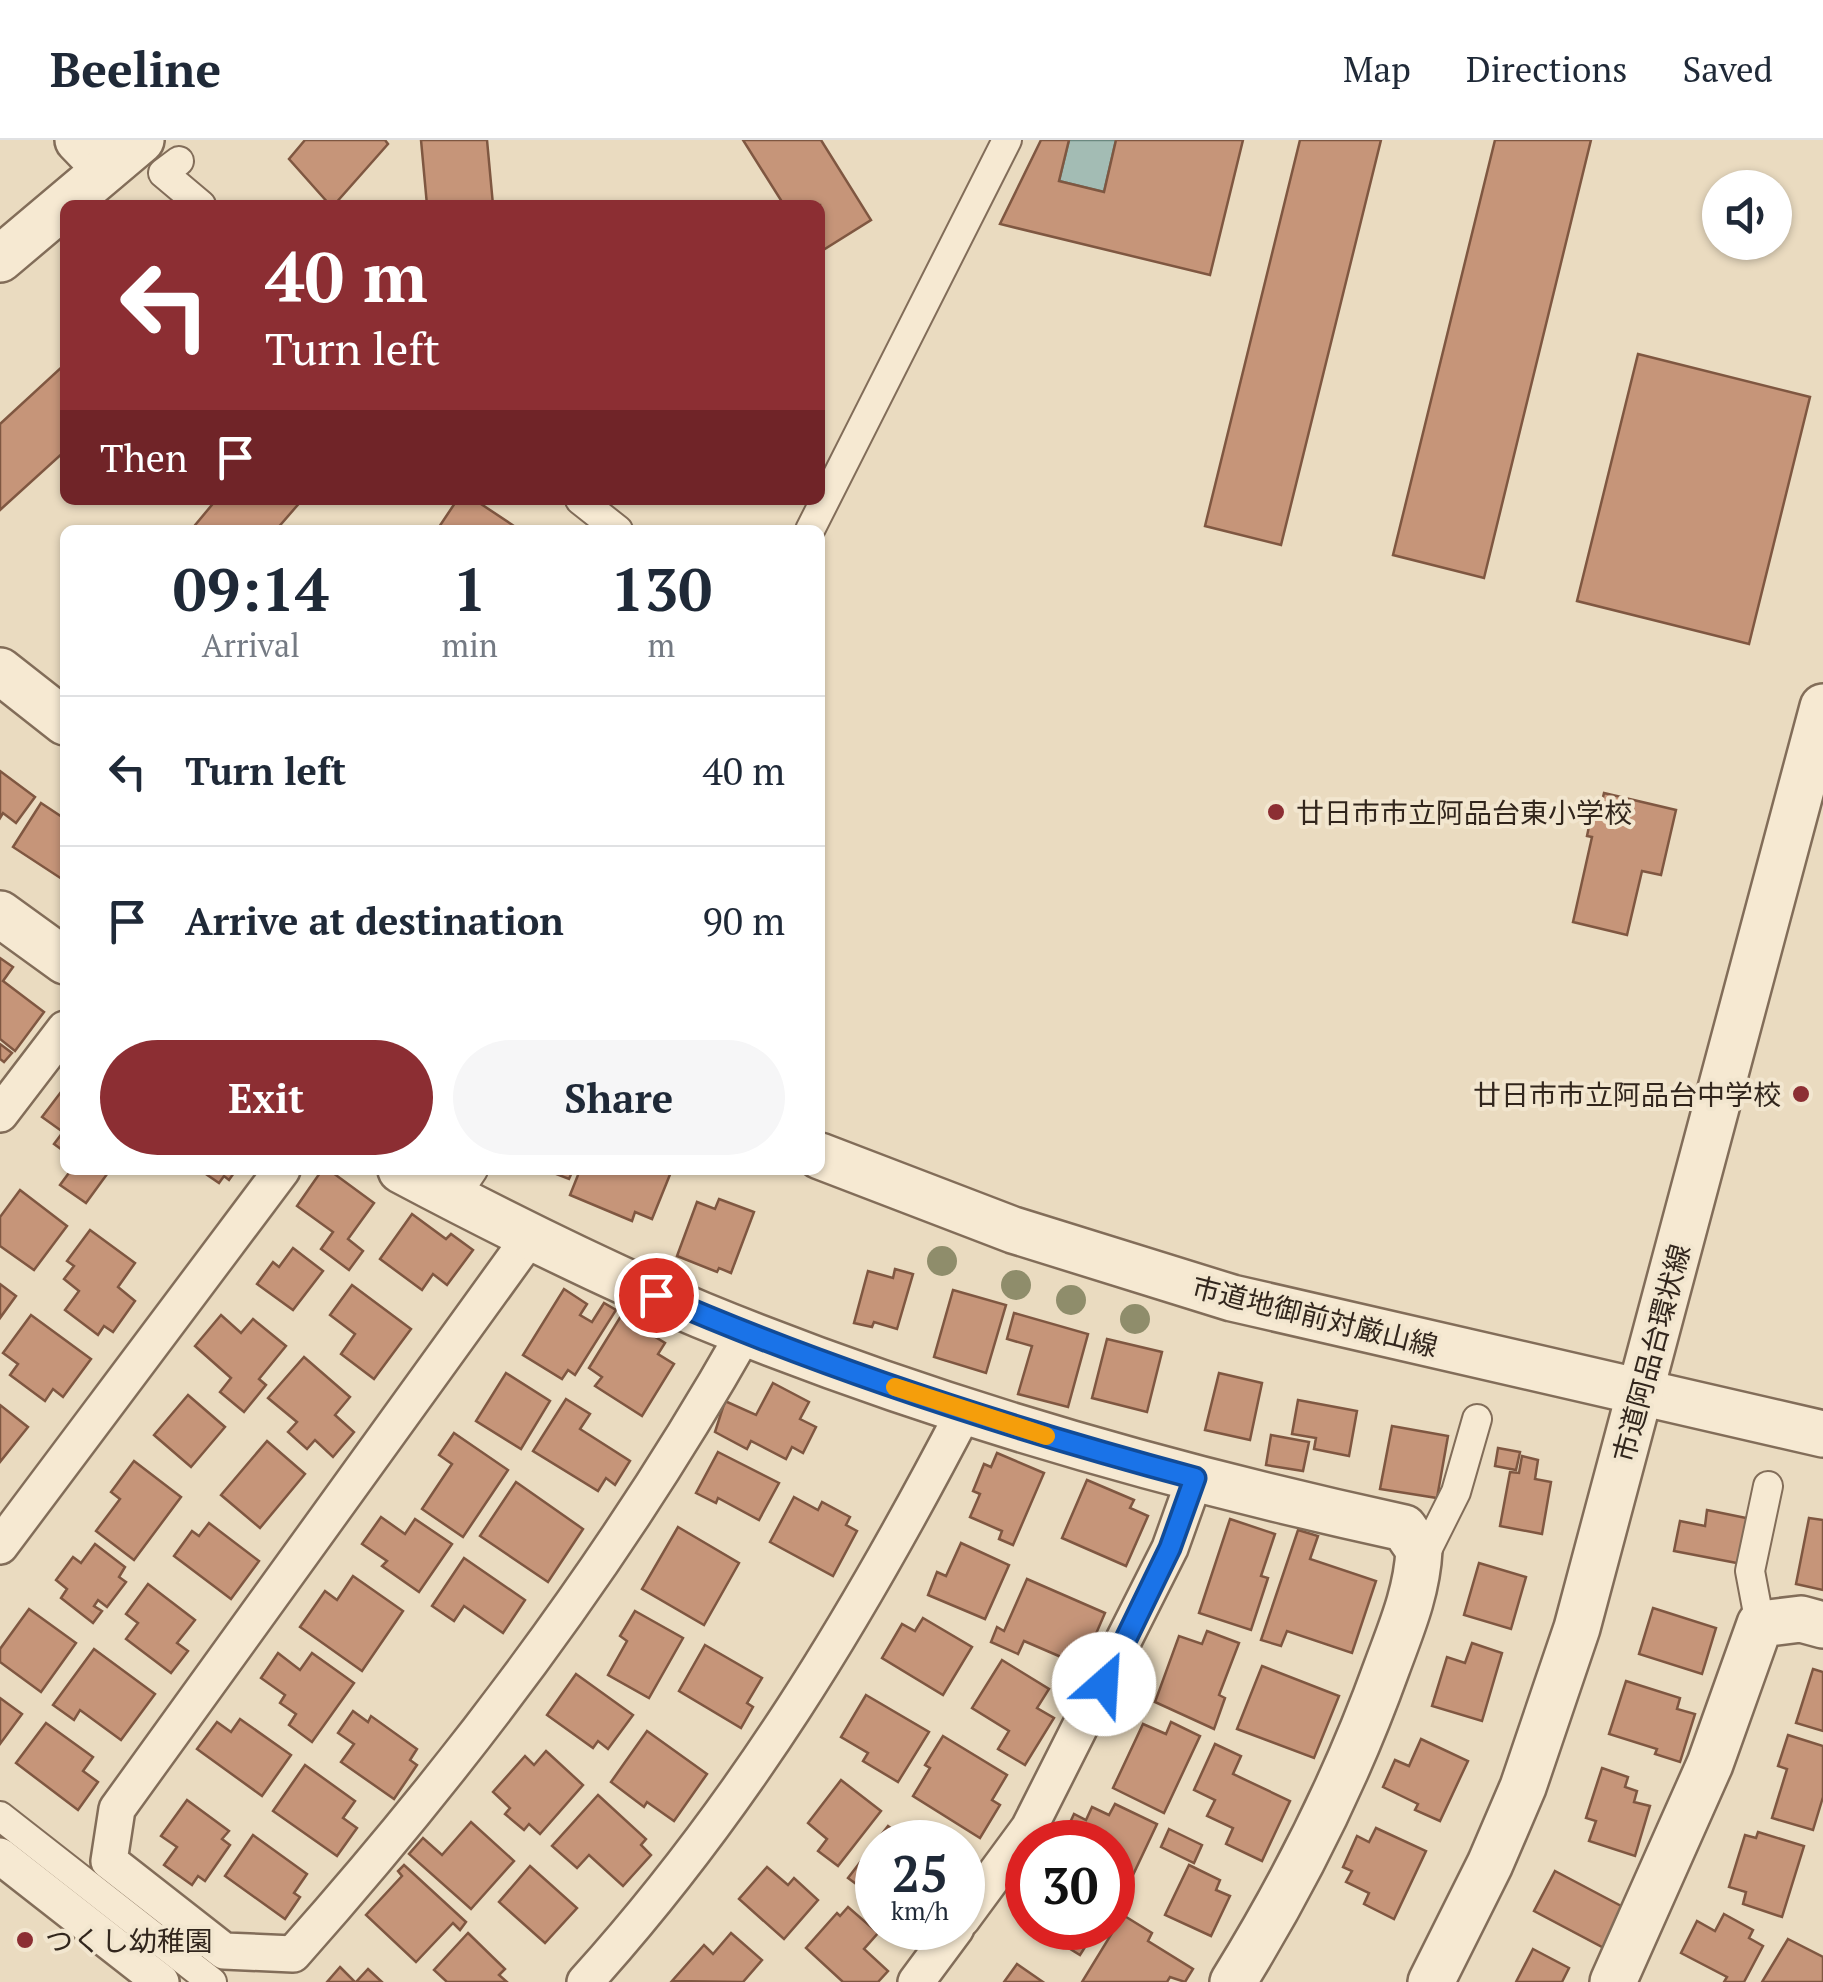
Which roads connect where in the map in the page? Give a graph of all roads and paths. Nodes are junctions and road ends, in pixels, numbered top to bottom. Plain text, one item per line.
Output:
1 (1007, 140) edge
2 (160, 150) edge
3 (92, 154) edge
4 (195, 200) edge
5 (0, 259) edge
6 (825, 500) edge
7 (586, 505) edge
8 (612, 525) edge
9 (0, 671) edge
10 (1823, 707) edge
11 (60, 718) edge
12 (0, 914) edge
13 (60, 958) edge
14 (60, 1036) edge
15 (0, 1114) edge
16 (825, 1158) edge
17 (278, 1175) edge
18 (423, 1175) edge
19 (463, 1184) edge
20 (530, 1236) junction
21 (746, 1332) junction
22 (1641, 1391) junction
23 (965, 1410) junction
24 (1477, 1419) dead end
25 (1823, 1434) edge
26 (1195, 1478) junction
27 (1768, 1486) dead end
28 (0, 1546) edge
29 (1418, 1568) junction
30 (1760, 1624) junction
31 (1823, 1624) edge
32 (0, 1816) edge
33 (0, 1856) edge
34 (985, 1888) edge
35 (940, 1950) edge
36 (161, 1982) edge
37 (212, 1982) edge
38 (584, 1982) edge
39 (916, 1982) edge
40 (1233, 1982) edge
41 (1431, 1982) edge
42 (1613, 1982) edge

1 - 6 street
2 - 3 street
2 - 4 street
3 - 5 street
7 - 8 street
9 - 11 street
10 - 22 street, 市道阿品台環状線
12 - 13 street
14 - 15 street
16 - 22 street, 市道地御前対厳山線
17 - 28 street
18 - 19 street
19 - 20 street
20 - 21 street
20 - 21 street
21 - 23 street
22 - 25 street, 市道地御前対厳山線
22 - 41 street, 市道阿品台環状線
23 - 26 street
23 - 38 street
24 - 29 street
26 - 29 street
26 - 34 street
27 - 30 street
29 - 40 street
30 - 31 street
30 - 42 street
32 - 37 street
33 - 36 street
35 - 39 street

